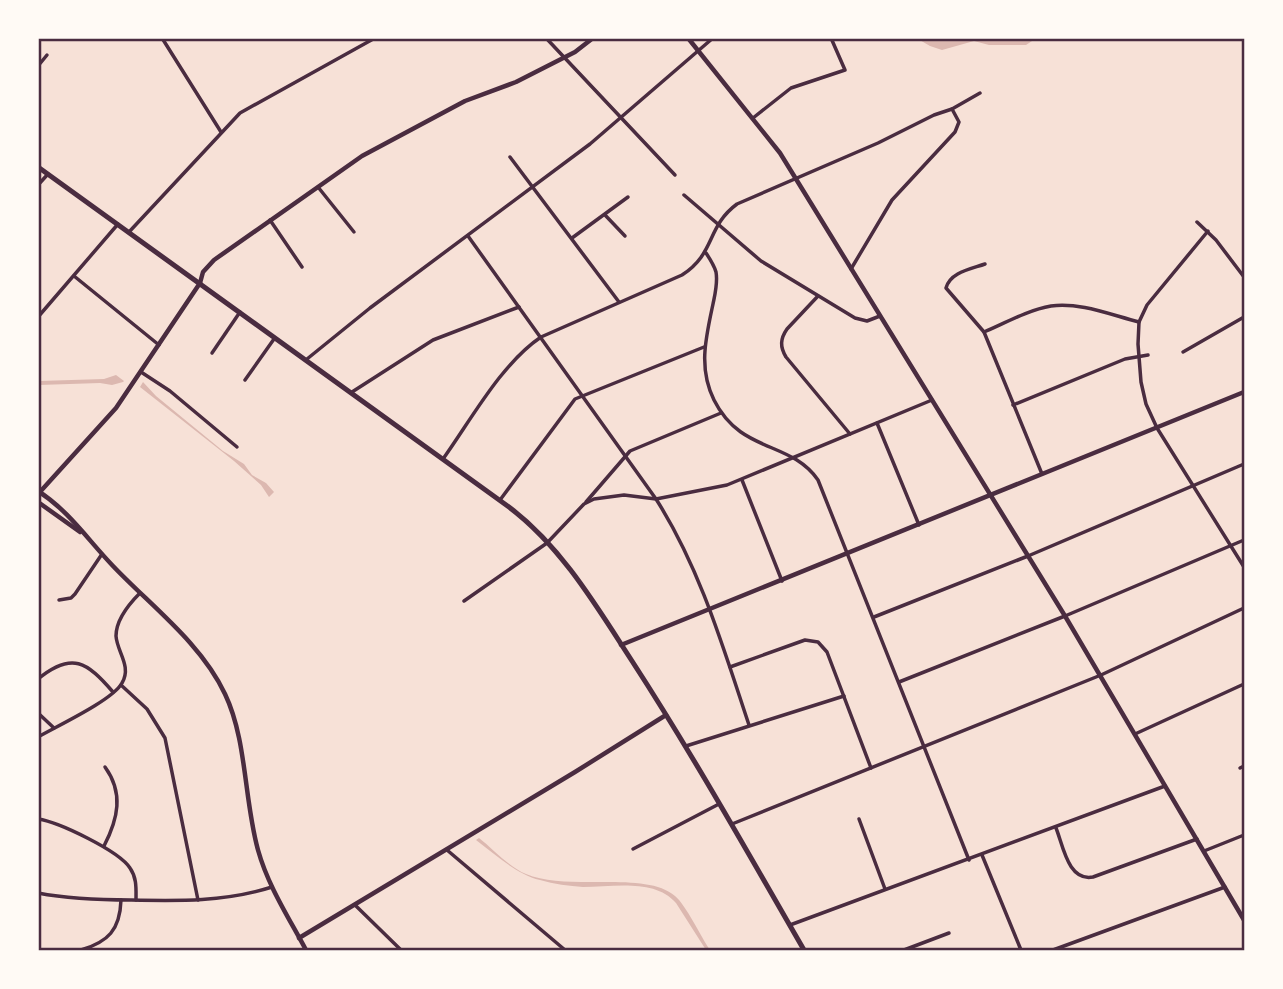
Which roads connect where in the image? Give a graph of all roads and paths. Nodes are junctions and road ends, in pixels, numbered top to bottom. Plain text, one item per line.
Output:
1 (162, 38) edge
2 (374, 38) edge
3 (546, 38) edge
4 (593, 38) edge
5 (688, 38) edge
6 (713, 38) edge
7 (831, 38) edge
8 (698, 51) junction
9 (47, 55) dead end
10 (564, 58) junction
11 (38, 66) edge
12 (980, 93) dead end
13 (952, 109) junction
14 (753, 118) junction
15 (619, 119) junction
16 (221, 132) junction
17 (510, 157) dead end
18 (38, 167) edge
19 (48, 174) junction
20 (674, 175) dead end
21 (795, 178) junction
22 (38, 185) edge
23 (318, 186) junction
24 (535, 187) junction
25 (684, 195) dead end
26 (628, 197) dead end
27 (604, 214) junction
28 (270, 220) junction
29 (1197, 222) dead end
30 (118, 224) junction
31 (717, 225) junction
32 (1208, 231) junction
33 (129, 232) junction
34 (354, 232) dead end
35 (468, 236) junction
36 (625, 236) dead end
37 (572, 238) junction
38 (706, 253) junction
39 (985, 264) dead end
40 (302, 267) dead end
41 (851, 269) junction
42 (74, 276) junction
43 (1244, 277) edge
44 (200, 283) junction
45 (818, 296) junction
46 (619, 302) junction
47 (519, 307) junction
48 (240, 312) junction
49 (880, 316) junction
50 (38, 317) edge
51 (1244, 317) edge
52 (1139, 322) junction
53 (984, 332) junction
54 (275, 337) junction
55 (541, 337) junction
56 (159, 345) junction
57 (704, 347) junction
58 (1183, 352) dead end
59 (212, 354) dead end
60 (1148, 355) dead end
61 (1138, 356) junction
62 (307, 359) junction
63 (141, 372) junction
64 (245, 380) dead end
65 (352, 392) junction
66 (1244, 392) edge
67 (582, 395) junction
68 (932, 400) junction
69 (1013, 405) junction
70 (721, 412) junction
71 (877, 423) junction
72 (1157, 428) junction
73 (850, 434) junction
74 (237, 447) dead end
75 (625, 456) junction
76 (793, 458) junction
77 (443, 459) junction
78 (1244, 464) edge
79 (1042, 474) junction
80 (742, 480) junction
81 (1194, 487) junction
82 (39, 492) edge
83 (990, 496) junction
84 (656, 499) junction
85 (500, 500) junction
86 (38, 502) edge
87 (584, 504) junction
88 (919, 525) junction
89 (87, 537) junction
90 (1244, 540) edge
91 (547, 543) junction
92 (1231, 546) junction
93 (102, 554) junction
94 (849, 554) junction
95 (1028, 556) junction
96 (1244, 567) edge
97 (782, 581) junction
98 (140, 593) junction
99 (59, 600) dead end
100 (464, 601) dead end
101 (1244, 608) edge
102 (710, 609) junction
103 (1065, 616) junction
104 (874, 617) junction
105 (621, 645) junction
106 (730, 667) junction
107 (1101, 675) junction
108 (38, 679) edge
109 (899, 682) junction
110 (1244, 684) edge
111 (121, 685) junction
112 (113, 692) junction
113 (844, 695) junction
114 (38, 713) edge
115 (666, 715) junction
116 (749, 725) junction
117 (54, 728) junction
118 (1135, 734) junction
119 (38, 737) edge
120 (924, 746) junction
121 (686, 747) junction
122 (105, 767) dead end
123 (871, 768) junction
124 (1166, 786) junction
125 (720, 803) junction
126 (38, 819) edge
127 (859, 819) dead end
128 (732, 824) junction
129 (1056, 827) junction
130 (1244, 835) edge
131 (1197, 839) junction
132 (104, 847) junction
133 (447, 849) junction
134 (633, 849) dead end
135 (1204, 851) junction
136 (982, 855) junction
137 (969, 860) junction
138 (272, 887) junction
139 (1225, 887) junction
140 (886, 890) junction
141 (38, 893) edge
142 (121, 900) junction
143 (136, 900) junction
144 (198, 901) junction
145 (355, 905) junction
146 (1242, 910) edge
147 (1244, 920) edge
148 (789, 925) junction
149 (948, 933) dead end
150 (299, 938) junction
151 (81, 950) edge
152 (306, 950) edge
153 (401, 950) edge
154 (565, 950) edge
155 (804, 950) edge
156 (904, 950) edge
157 (1021, 950) edge
158 (1053, 950) edge

1 - 16 street
2 - 16 street
3 - 10 street
4 - 10 street
5 - 8 street
6 - 8 street
7 - 14 street
8 - 14 street
8 - 15 street
9 - 11 street
10 - 15 street
10 - 23 street
12 - 13 street
13 - 21 street
13 - 41 street
14 - 21 street
15 - 20 street
15 - 24 street
16 - 33 street
17 - 24 street
18 - 19 main road
19 - 22 street
19 - 30 main road
21 - 31 street
21 - 41 street
23 - 28 street
23 - 34 street
24 - 35 street
24 - 37 street
25 - 31 street
26 - 27 street
27 - 36 street
27 - 37 street
28 - 40 street
28 - 44 street
29 - 32 street
30 - 33 main road
30 - 42 street
31 - 38 street
31 - 45 street
32 - 43 street
32 - 52 street
33 - 44 main road
35 - 47 street
35 - 62 street
37 - 46 street
38 - 46 street
38 - 57 street
39 - 53 street
41 - 49 street
42 - 50 street
42 - 56 street
44 - 48 main road
44 - 56 street
45 - 49 street
45 - 73 street
46 - 55 street
47 - 55 street
47 - 65 street
48 - 54 main road
48 - 59 street
49 - 68 street
51 - 58 street
52 - 53 street
52 - 61 street
53 - 69 street
54 - 62 main road
54 - 64 street
55 - 67 street
55 - 77 street
56 - 63 street
57 - 67 street
57 - 70 street
60 - 61 street
61 - 69 street
61 - 72 street
62 - 65 main road
63 - 74 street
63 - 82 street
65 - 77 main road
66 - 72 street
67 - 75 street
67 - 85 street
68 - 71 street
68 - 83 street
69 - 79 street
70 - 75 street
70 - 76 street
71 - 73 street
71 - 88 street
72 - 79 street
72 - 81 street
73 - 76 street
75 - 84 street
75 - 87 street
76 - 80 street
76 - 94 street
77 - 85 main road
78 - 81 street
79 - 83 street
80 - 84 street
80 - 97 street
81 - 92 street
81 - 95 street
82 - 89 street
83 - 88 street
83 - 95 street
84 - 87 street
84 - 102 street
85 - 91 main road
86 - 89 street
87 - 91 street
88 - 94 street
89 - 93 street
90 - 92 street
91 - 100 street
91 - 105 main road
92 - 96 street
92 - 103 street
93 - 98 street
93 - 99 street
94 - 97 street
94 - 104 street
95 - 103 street
95 - 104 street
97 - 102 street
98 - 111 street
98 - 138 street
101 - 107 street
102 - 105 street
102 - 106 street
103 - 107 street
103 - 109 street
104 - 109 street
105 - 115 main road
106 - 113 street
106 - 116 street
107 - 118 street
107 - 120 street
108 - 112 street
109 - 120 street
110 - 118 street
111 - 112 street
111 - 144 street
112 - 117 street
113 - 116 street
113 - 123 street
114 - 117 street
115 - 121 main road
115 - 133 street
116 - 121 street
117 - 119 street
118 - 124 street
120 - 123 street
120 - 137 street
121 - 125 main road
122 - 132 street
123 - 128 street
124 - 129 street
124 - 131 street
125 - 128 main road
125 - 134 street
126 - 132 street
127 - 140 street
128 - 148 main road
129 - 131 street
129 - 136 street
130 - 135 street
131 - 135 street
132 - 143 street
133 - 145 street
133 - 154 street
135 - 139 street
136 - 137 street
136 - 157 street
137 - 140 street
138 - 144 street
138 - 150 street
139 - 146 street
139 - 158 street
140 - 148 street
141 - 142 street
142 - 143 street
142 - 151 street
143 - 144 street
145 - 150 street
145 - 153 street
146 - 147 street
148 - 155 main road
149 - 156 street
150 - 152 street

